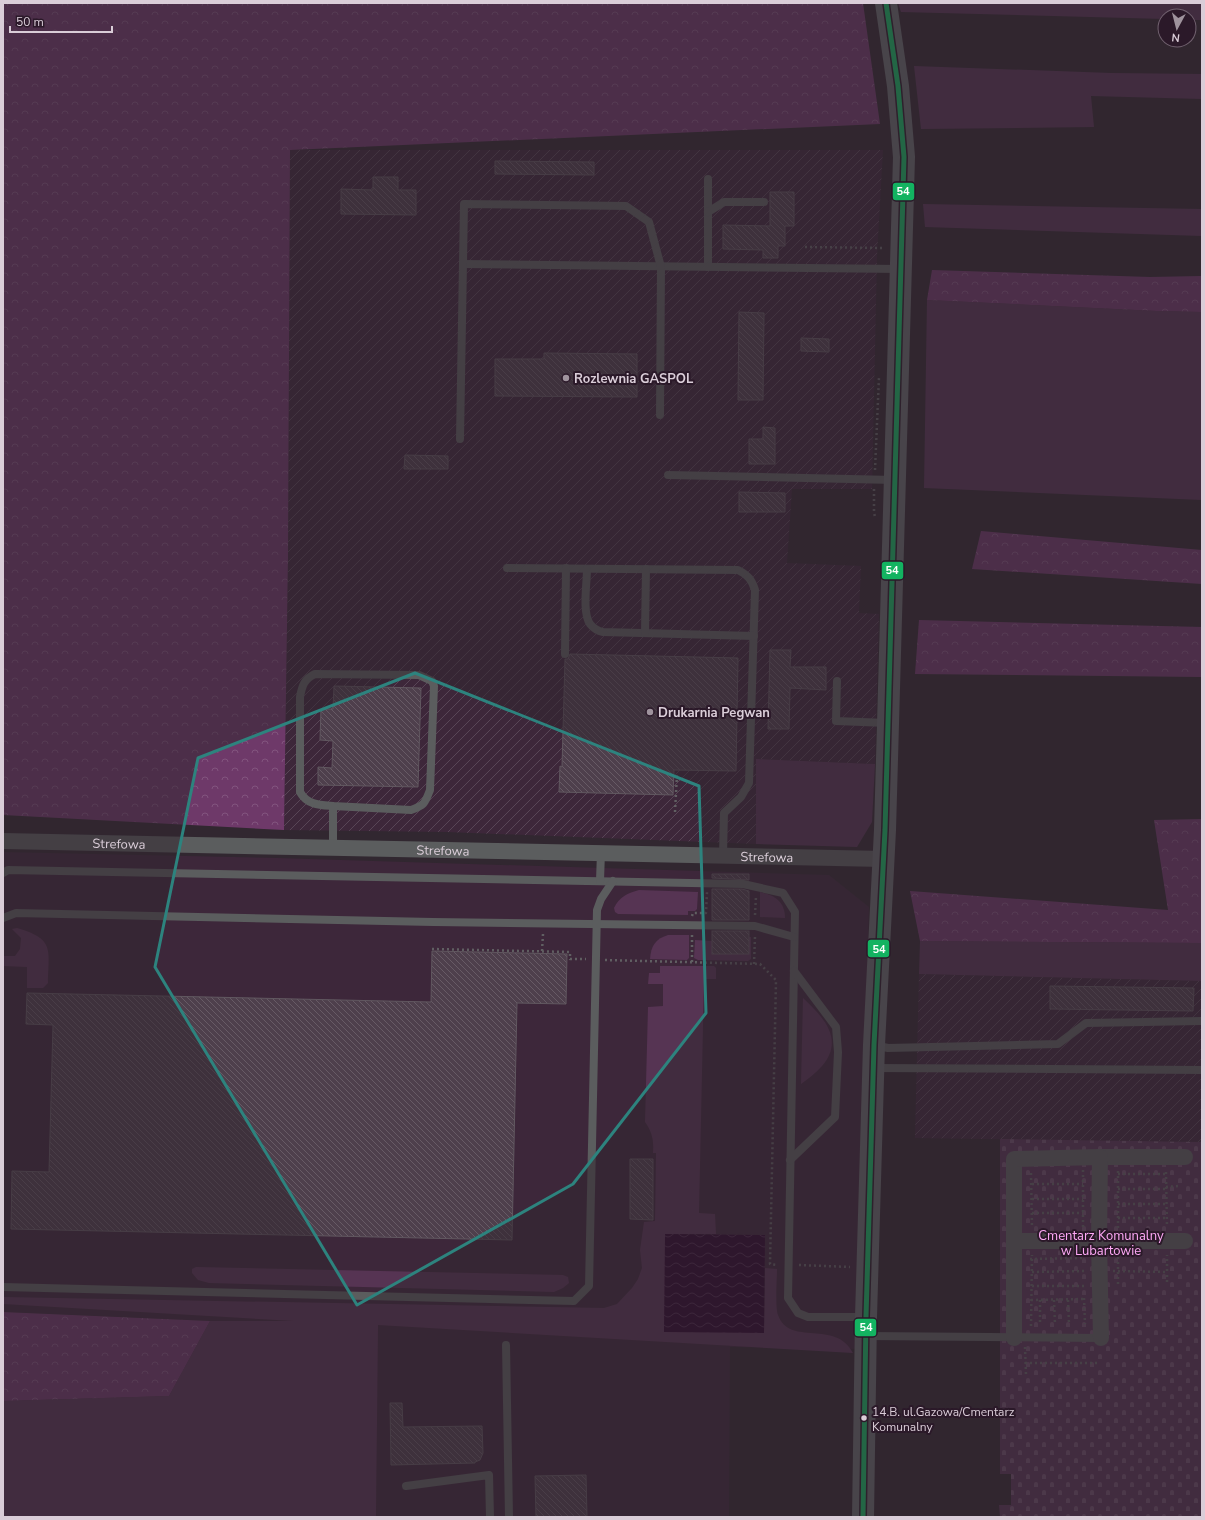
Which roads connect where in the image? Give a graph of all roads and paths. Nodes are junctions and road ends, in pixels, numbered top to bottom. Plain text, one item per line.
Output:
1 (886, 3) edge
2 (708, 179) dead end
3 (764, 202) dead end
4 (708, 212) junction
5 (805, 246) dead end
6 (887, 248) dead end
7 (464, 264) junction
8 (661, 267) junction
9 (708, 267) junction
10 (900, 269) junction
11 (660, 415) dead end
12 (460, 439) dead end
13 (668, 475) dead end
14 (895, 480) junction
15 (507, 568) dead end
16 (566, 568) junction
17 (587, 569) junction
18 (646, 569) junction
19 (645, 633) junction
20 (754, 636) junction
21 (565, 654) dead end
22 (837, 681) dead end
23 (888, 723) junction
24 (677, 774) dead end
25 (333, 806) junction
26 (675, 812) dead end
27 (3, 840) edge
28 (333, 847) junction
29 (601, 852) junction
30 (723, 855) junction
31 (884, 859) junction
32 (5, 871) edge
33 (600, 881) junction
34 (613, 881) junction
35 (756, 887) junction
36 (3, 918) edge
37 (597, 925) junction
38 (755, 926) junction
39 (794, 937) junction
40 (432, 949) dead end
41 (597, 960) junction
42 (754, 964) junction
43 (794, 972) junction
44 (1202, 1021) edge
45 (874, 1045) junction
46 (873, 1068) junction
47 (1202, 1070) edge
48 (1100, 1157) junction
49 (1117, 1157) junction
50 (1166, 1157) junction
51 (1185, 1157) dead end
52 (790, 1160) junction
53 (1118, 1174) junction
54 (1166, 1174) junction
55 (1032, 1184) dead end
56 (1084, 1184) dead end
57 (1179, 1186) dead end
58 (1166, 1188) junction
59 (1118, 1189) junction
60 (1032, 1199) dead end
61 (1083, 1199) dead end
62 (1118, 1204) junction
63 (1166, 1204) junction
64 (1032, 1213) dead end
65 (1100, 1213) junction
66 (1118, 1218) junction
67 (1167, 1218) junction
68 (1185, 1240) dead end
69 (1014, 1241) junction
70 (1099, 1241) junction
71 (1118, 1241) junction
72 (1167, 1241) junction
73 (1125, 1257) dead end
74 (1160, 1257) dead end
75 (1167, 1257) junction
76 (1083, 1258) dead end
77 (1014, 1259) junction
78 (788, 1265) junction
79 (868, 1267) junction
80 (1100, 1271) junction
81 (1118, 1271) junction
82 (1032, 1272) dead end
83 (1167, 1272) junction
84 (1167, 1282) dead end
85 (1118, 1284) dead end
86 (1032, 1286) dead end
87 (1084, 1286) dead end
88 (3, 1287) edge
89 (1084, 1299) junction
90 (1101, 1299) junction
91 (1014, 1300) junction
92 (1031, 1300) junction
93 (1040, 1300) junction
94 (1054, 1300) junction
95 (1068, 1300) junction
96 (1055, 1324) dead end
97 (1069, 1324) dead end
98 (1084, 1324) dead end
99 (1040, 1325) dead end
100 (1031, 1326) dead end
101 (866, 1327) junction
102 (1019, 1338) junction
103 (1101, 1338) joint
104 (506, 1345) dead end
105 (1025, 1363) junction
106 (1097, 1363) dead end
107 (1026, 1375) dead end
108 (406, 1486) dead end
109 (490, 1517) edge
110 (509, 1517) edge
111 (863, 1517) edge

1 - 10 street
2 - 4 lane
3 - 4 lane
4 - 9 lane
5 - 6 path
7 - 8 lane
7 - 8 lane
7 - 12 lane
8 - 9 lane
8 - 11 lane
9 - 10 lane
10 - 14 street
13 - 14 lane
14 - 23 street
15 - 16 lane
16 - 17 lane
16 - 21 lane
17 - 18 lane
17 - 19 lane
18 - 19 lane
18 - 20 lane
19 - 20 lane
20 - 30 lane
22 - 23 lane
23 - 31 street
24 - 26 path
25 - 25 lane
25 - 28 lane
27 - 28 street, Strefowa
28 - 29 street, Strefowa
29 - 30 street, Strefowa
29 - 33 lane
30 - 31 street, Strefowa
31 - 45 street
32 - 33 lane
33 - 34 lane
34 - 35 lane
34 - 37 lane
35 - 38 path
35 - 39 lane
36 - 37 lane
37 - 38 lane
37 - 41 lane
38 - 39 lane
38 - 42 path
39 - 43 lane
40 - 41 path
41 - 42 path
41 - 88 lane
42 - 78 path
43 - 52 lane
43 - 52 lane
44 - 45 lane
45 - 46 street
46 - 47 lane
46 - 79 street
48 - 49 street
48 - 65 street
48 - 69 street
49 - 50 street
49 - 53 path
50 - 51 street
50 - 54 path
52 - 78 lane
53 - 54 path
53 - 59 path
54 - 58 path
55 - 56 path
57 - 58 path
58 - 59 path
58 - 63 path
59 - 62 path
60 - 61 path
62 - 63 path
62 - 66 path
63 - 67 path
64 - 65 path
65 - 70 street
66 - 67 path
66 - 71 path
67 - 72 path
68 - 72 street
69 - 70 street
69 - 77 street
70 - 71 street
70 - 80 street
71 - 72 street
72 - 75 path
73 - 81 path
74 - 75 path
75 - 83 path
76 - 77 path
77 - 91 street
78 - 79 path
78 - 101 lane
79 - 101 street
80 - 81 path
80 - 82 path
80 - 90 street
81 - 83 path
81 - 85 path
83 - 84 path
86 - 87 path
89 - 90 path
89 - 95 path
89 - 98 path
90 - 103 street
91 - 92 path
91 - 102 street
92 - 93 path
92 - 100 path
93 - 94 path
93 - 99 path
94 - 95 path
94 - 96 path
95 - 97 path
101 - 102 lane
101 - 111 street
102 - 103 lane
102 - 105 path
104 - 110 lane
105 - 106 path
105 - 107 path
108 - 109 lane

